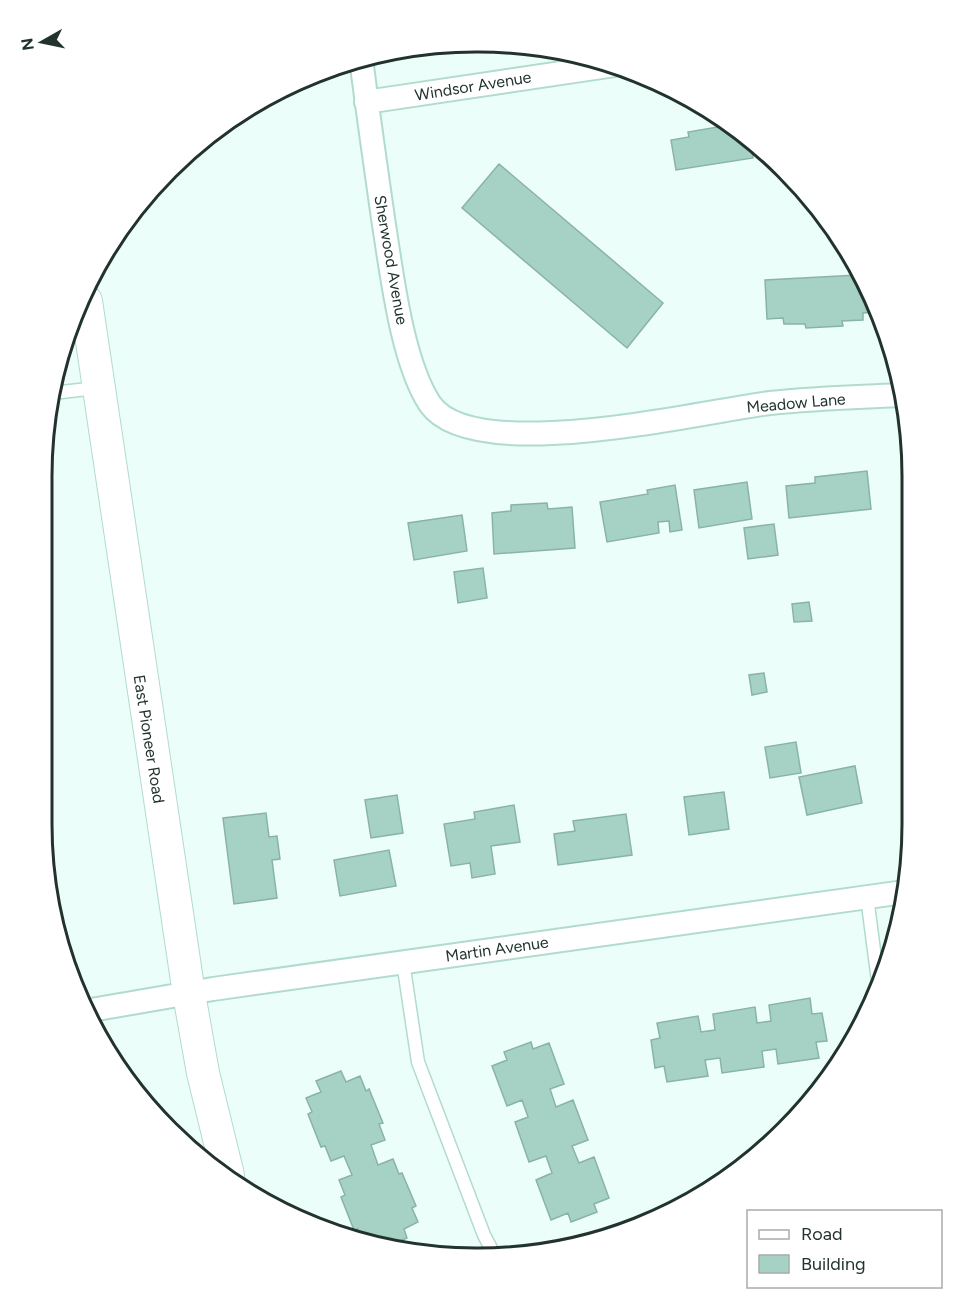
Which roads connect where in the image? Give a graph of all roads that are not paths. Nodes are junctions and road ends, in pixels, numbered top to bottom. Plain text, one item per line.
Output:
1 (362, 68) edge
2 (592, 68) edge
3 (366, 102) junction
4 (87, 310) edge
5 (96, 388) junction
6 (61, 392) edge
7 (893, 396) edge
8 (690, 415) joint
9 (895, 892) edge
10 (867, 897) junction
11 (403, 963) junction
12 (876, 967) edge
13 (189, 994) junction
14 (95, 1009) edge
15 (226, 1165) edge
16 (491, 1248) edge

1 - 3 street, Sherwood Avenue
2 - 3 street, Windsor Avenue
3 - 8 street, Sherwood Avenue
4 - 5 main road, East Pioneer Road
5 - 6 lane
5 - 13 main road, East Pioneer Road
7 - 8 street, Meadow Lane
9 - 10 street, Martin Avenue
10 - 11 street, Martin Avenue
10 - 12 lane
11 - 13 street, Martin Avenue
11 - 16 lane
13 - 14 street, Martin Avenue
13 - 15 main road, East Pioneer Road

